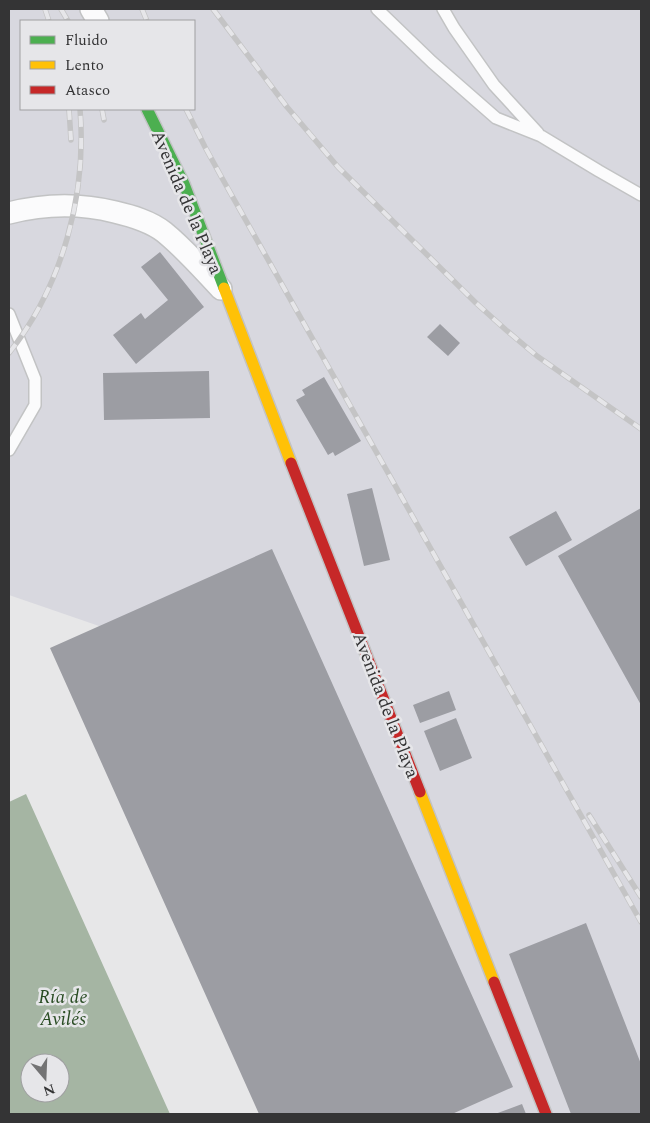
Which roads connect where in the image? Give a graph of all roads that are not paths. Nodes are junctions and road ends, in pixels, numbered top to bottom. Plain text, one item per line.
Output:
1 (91, 9) edge
2 (377, 9) edge
3 (443, 9) edge
4 (97, 20) edge
5 (147, 110) edge
6 (541, 136) junction
7 (641, 195) edge
8 (9, 213) edge
9 (226, 295) junction
10 (9, 314) edge
11 (9, 450) edge
12 (546, 1114) edge

1 - 4 street
2 - 6 lane
3 - 6 lane
5 - 9 street, Avenida de la Playa
6 - 7 lane
8 - 9 street, Avenida de la Playa
9 - 12 street, Avenida de la Playa
10 - 11 lane

